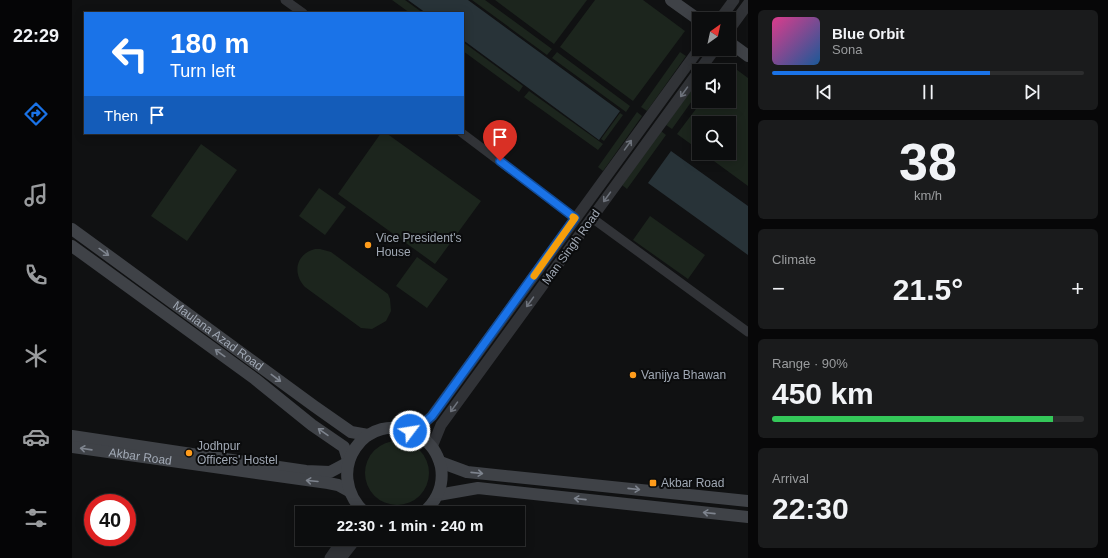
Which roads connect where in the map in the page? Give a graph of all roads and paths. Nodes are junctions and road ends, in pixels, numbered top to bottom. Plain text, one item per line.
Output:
1 (285, 0) edge
2 (672, 0) edge
3 (734, 0) edge
4 (748, 4) edge
5 (301, 12) edge
6 (725, 12) edge
7 (692, 15) edge
8 (736, 20) edge
9 (736, 47) edge
10 (694, 56) edge
11 (710, 56) edge
12 (748, 56) edge
13 (463, 134) edge
14 (575, 218) junction
15 (592, 218) junction
16 (72, 229) edge
17 (72, 246) edge
18 (748, 332) edge
19 (410, 431) junction
20 (368, 435) junction
21 (72, 436) edge
22 (72, 447) edge
23 (432, 447) junction
24 (348, 462) junction
25 (440, 462) junction
26 (349, 491) junction
27 (438, 495) junction
28 (748, 501) edge
29 (357, 506) edge
30 (432, 506) edge
31 (748, 517) edge
32 (338, 546) edge
33 (350, 546) edge
34 (330, 558) edge
35 (341, 558) edge

1 - 5 street
2 - 7 main road
3 - 6 street
4 - 8 street
9 - 12 main road
14 -> 10 street, Man Singh Road
11 -> 15 street, Man Singh Road
13 - 14 street
14 - 19 street, Man Singh Road
15 - 18 street
15 -> 23 street, Man Singh Road
16 -> 20 main road, Maulana Azad Road
24 -> 17 main road, Maulana Azad Road
19 - 20 main road
19 - 23 main road
20 - 24 main road
21 - 24 main road, Akbar Road
26 -> 22 main road, Akbar Road
23 - 25 main road
24 - 26 main road
25 - 27 main road
25 -> 28 main road
26 - 29 main road
27 - 30 main road
31 -> 27 main road
32 - 34 street
33 - 35 street

